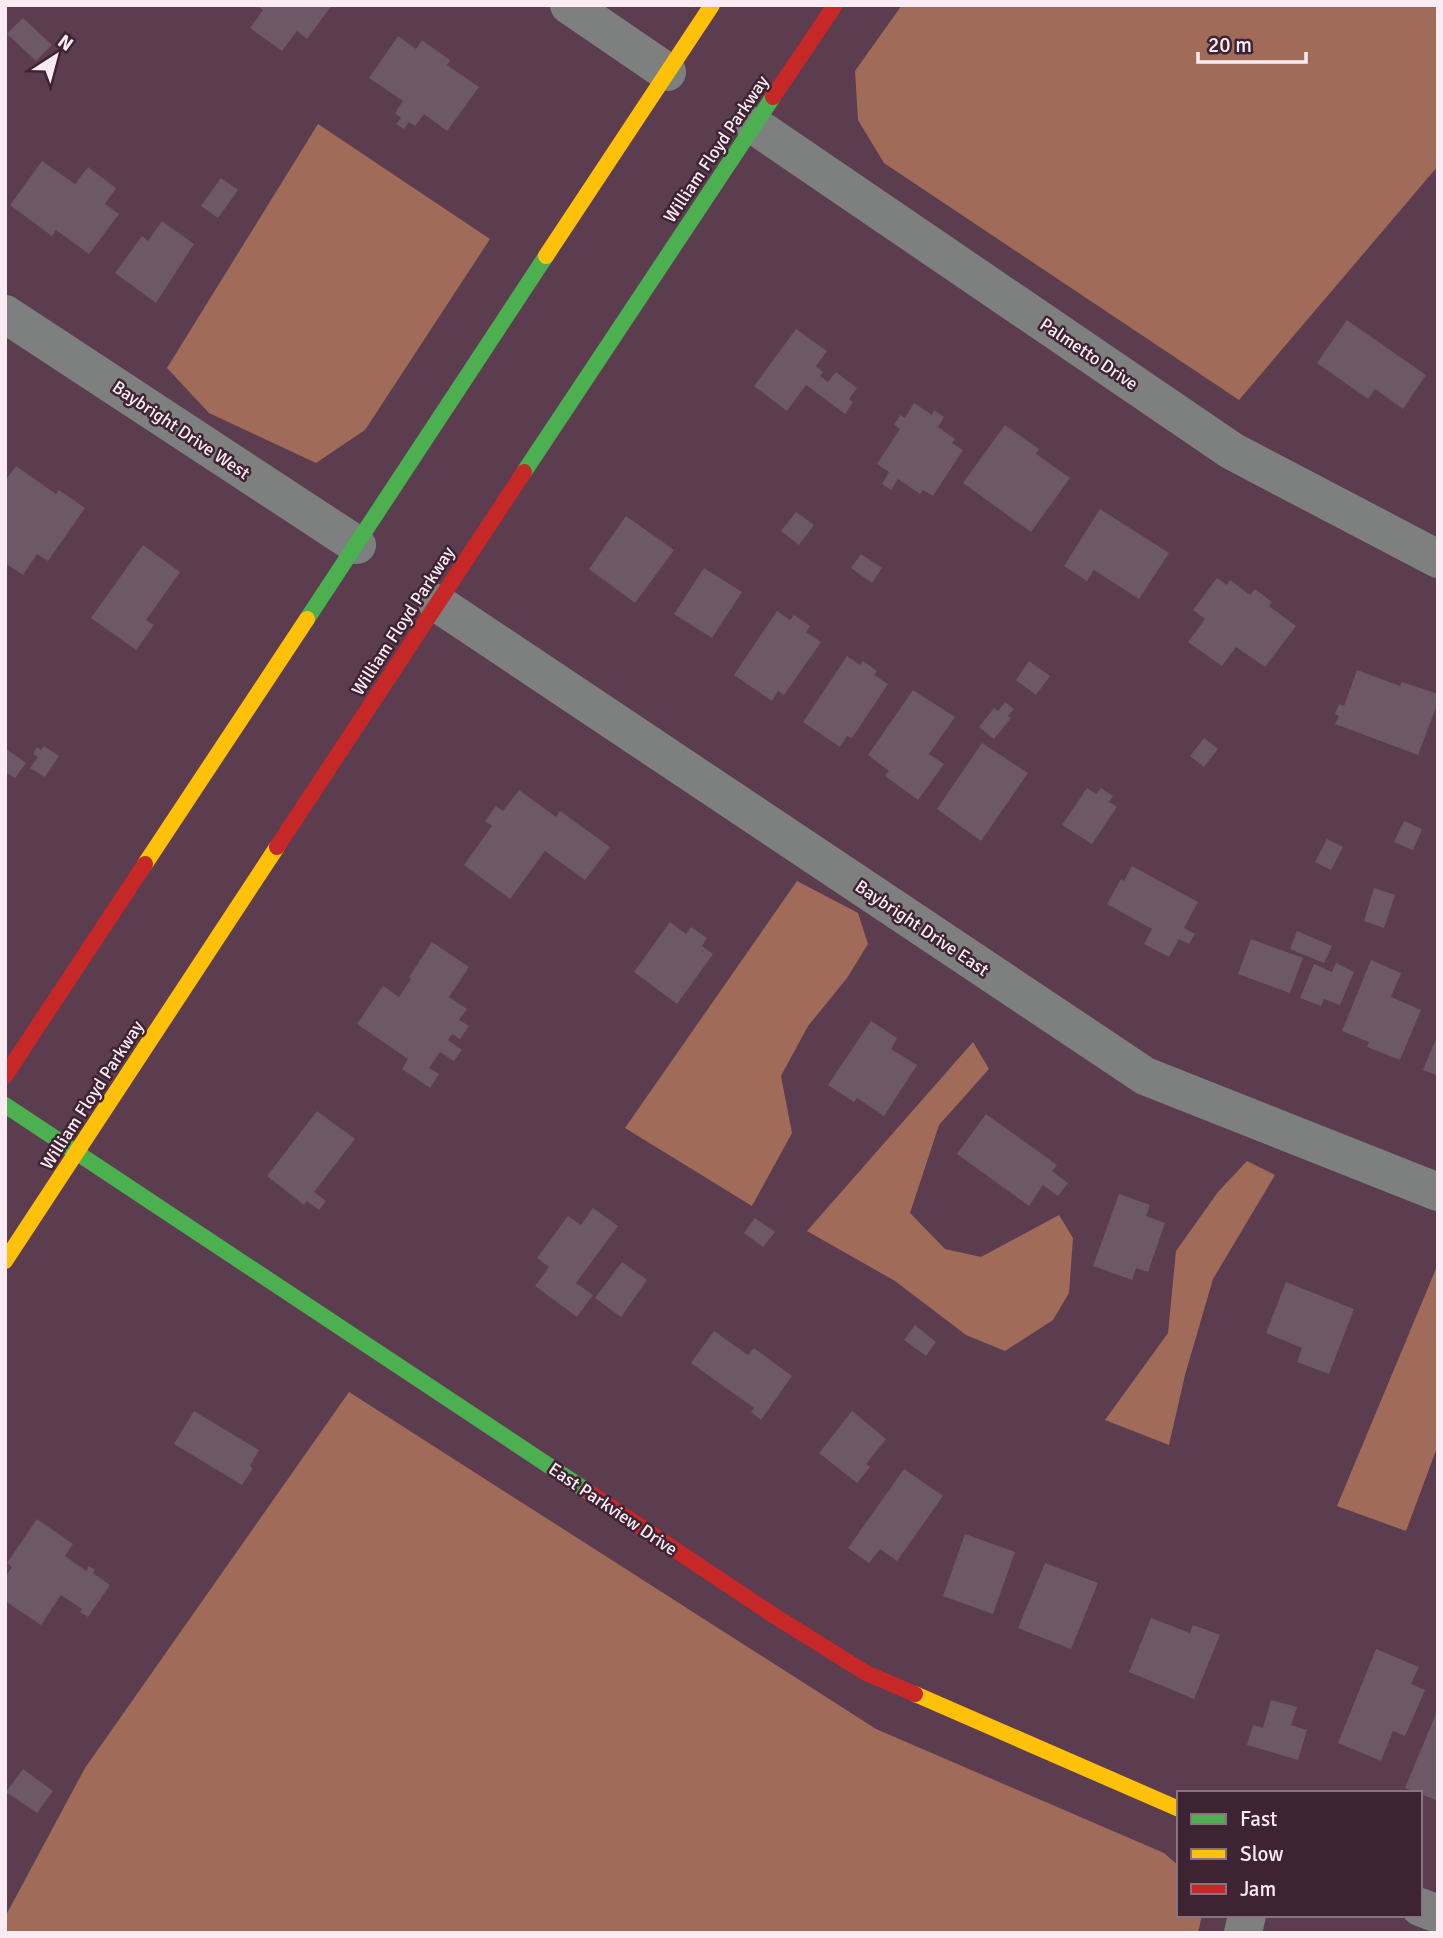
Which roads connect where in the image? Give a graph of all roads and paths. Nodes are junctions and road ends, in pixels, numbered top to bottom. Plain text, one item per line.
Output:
1 (569, 5) edge
2 (712, 5) edge
3 (835, 5) edge
4 (667, 72) junction
5 (755, 126) junction
6 (5, 314) edge
7 (357, 545) junction
8 (1429, 550) edge
9 (437, 603) junction
10 (5, 1076) edge
11 (5, 1105) edge
12 (77, 1153) junction
13 (1438, 1192) edge
14 (5, 1261) edge
15 (1177, 1808) edge

1 - 4 street
2 - 4 main road
3 - 5 main road, William Floyd Parkway
4 - 7 main road
5 - 8 street, Palmetto Drive
5 - 9 main road, William Floyd Parkway
6 - 7 street, Baybright Drive West
7 - 10 main road
9 - 12 main road, William Floyd Parkway
9 - 13 street, Baybright Drive East
11 - 12 main road, East Parkview Drive
12 - 14 main road, William Floyd Parkway
12 - 15 main road, East Parkview Drive

